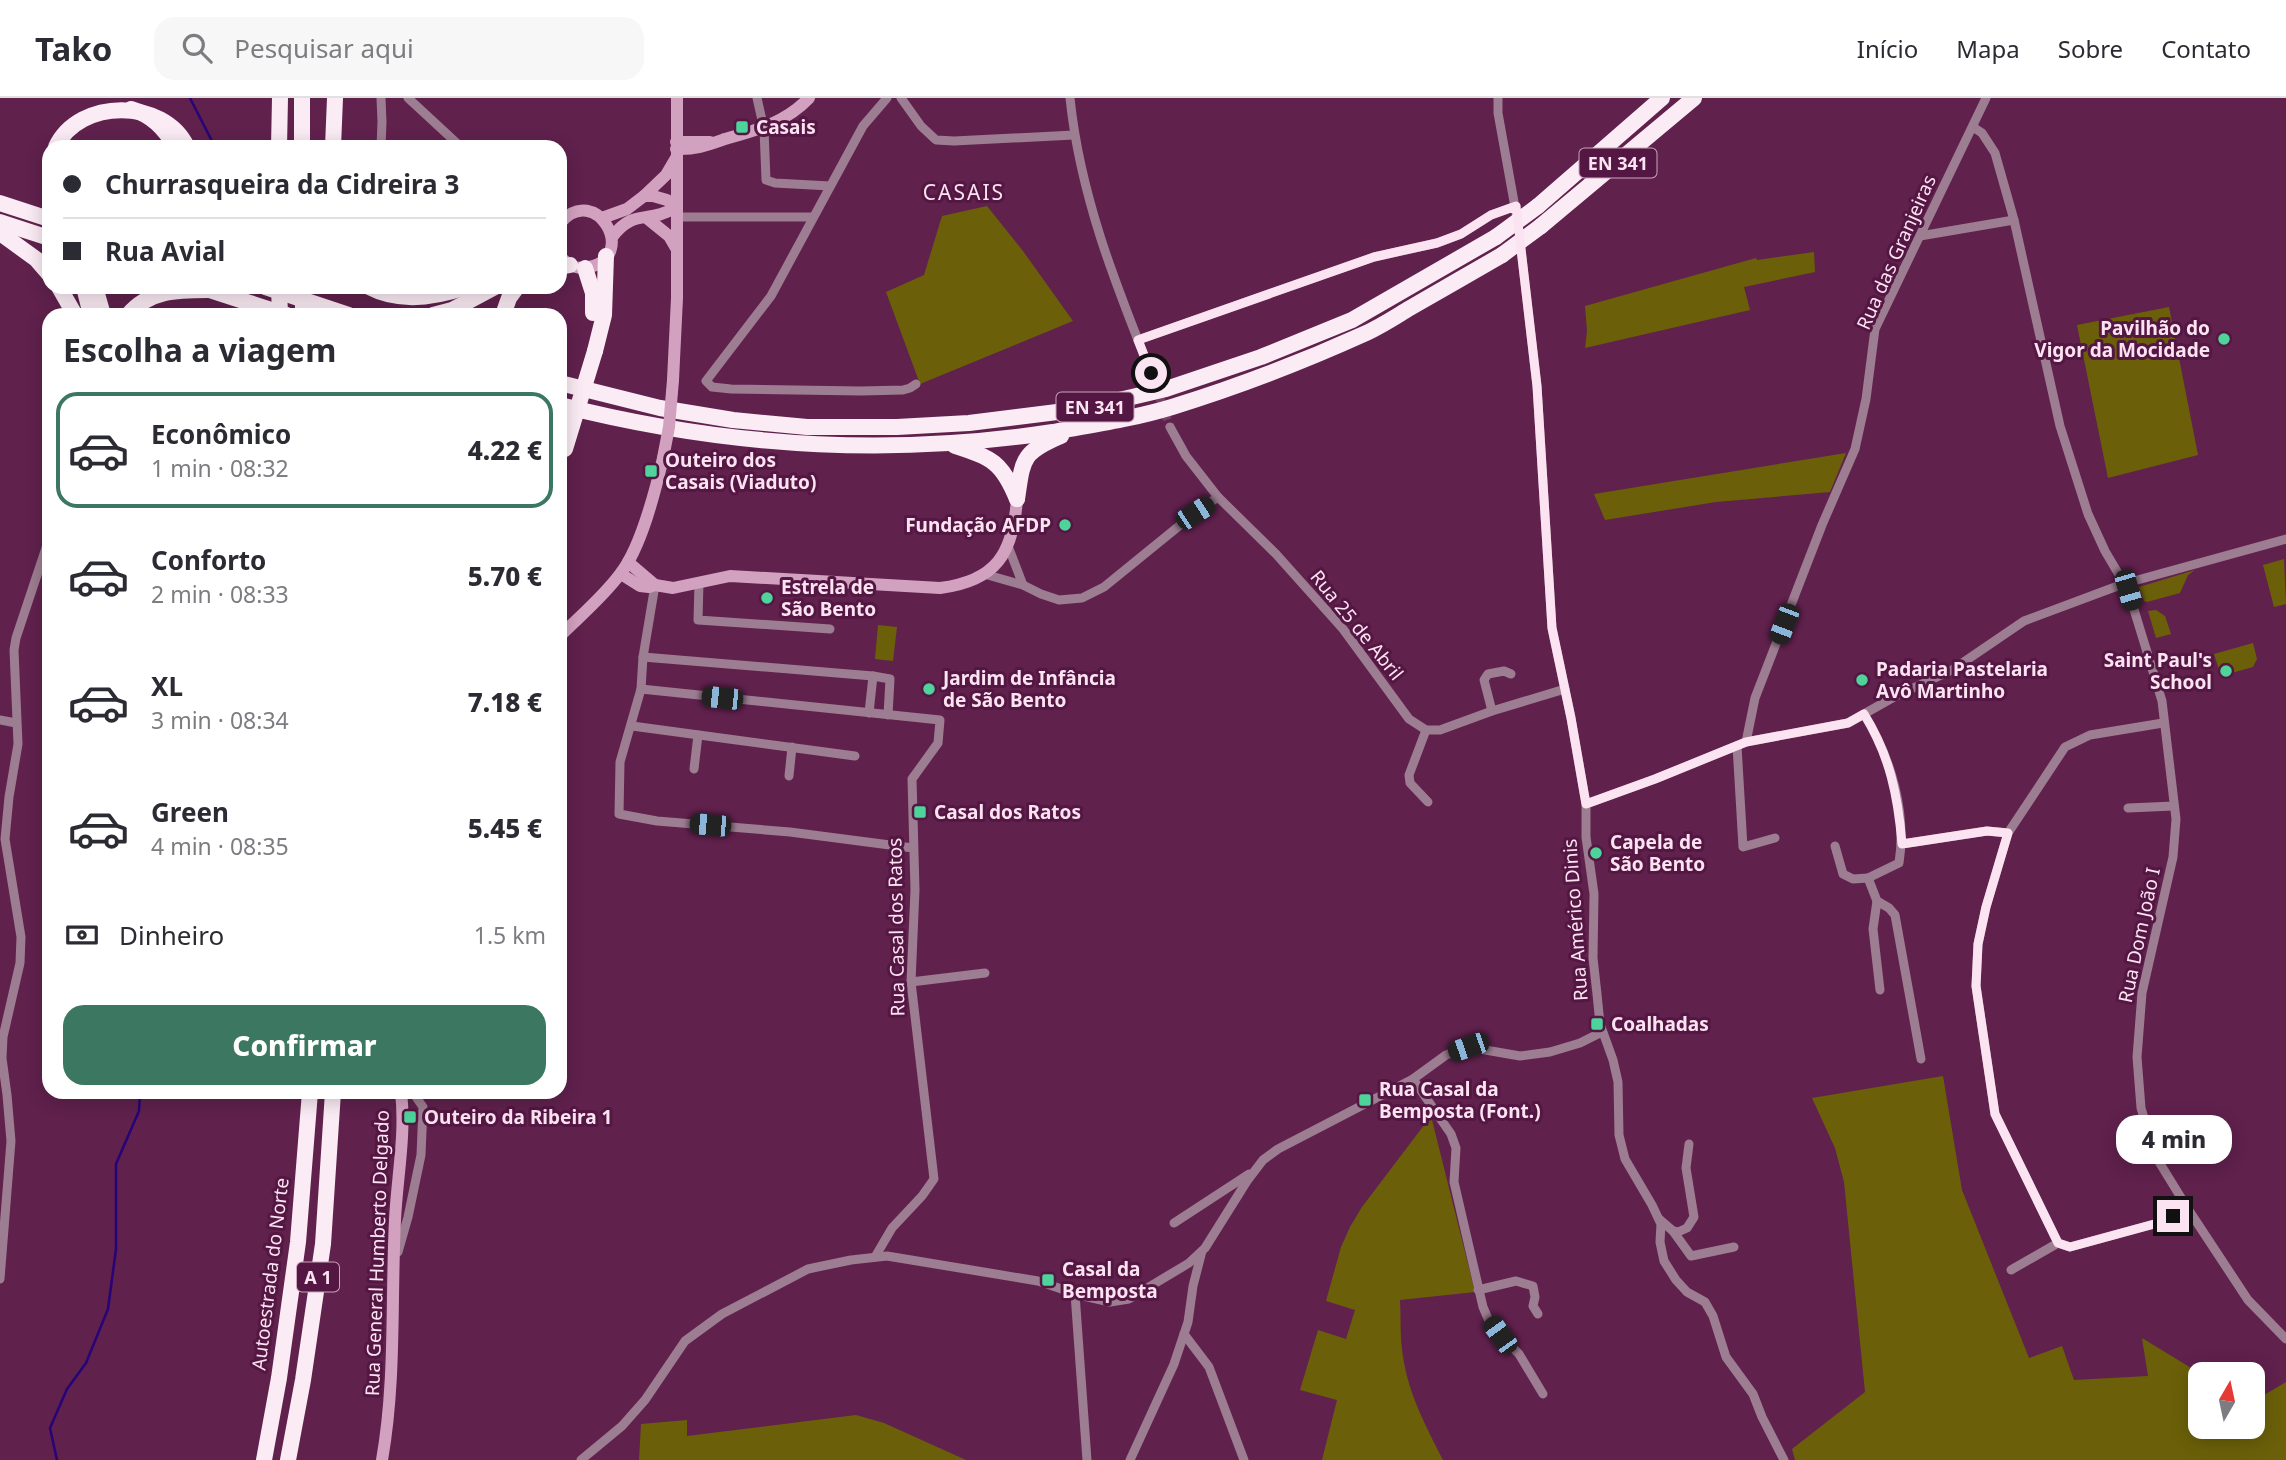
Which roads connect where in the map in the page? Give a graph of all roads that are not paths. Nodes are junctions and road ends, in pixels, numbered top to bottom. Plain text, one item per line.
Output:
1 (280, 98) edge
2 (302, 98) edge
3 (324, 98) edge
4 (335, 98) edge
5 (381, 98) edge
6 (408, 98) edge
7 (677, 98) edge
8 (757, 98) edge
9 (809, 98) edge
10 (887, 98) edge
11 (901, 98) edge
12 (1070, 98) edge
13 (1498, 98) edge
14 (1662, 98) edge
15 (1694, 98) edge
16 (1986, 98) edge
17 (676, 122) junction
18 (768, 127) junction
19 (1973, 127) junction
20 (1074, 135) junction
21 (59, 140) edge
22 (69, 140) edge
23 (172, 140) edge
24 (184, 140) edge
25 (279, 140) edge
26 (302, 140) edge
27 (325, 140) edge
28 (333, 140) edge
29 (382, 140) edge
30 (453, 140) edge
31 (699, 144) junction
32 (676, 155) junction
33 (830, 186) junction
34 (644, 196) junction
35 (0, 203) edge
36 (1516, 206) junction
37 (676, 212) junction
38 (42, 217) edge
39 (567, 217) edge
40 (813, 217) junction
41 (602, 218) junction
42 (649, 219) junction
43 (2014, 220) junction
44 (0, 222) edge
45 (0, 233) edge
46 (42, 236) edge
47 (1920, 236) junction
48 (612, 237) junction
49 (676, 248) junction
50 (606, 256) junction
51 (569, 264) edge
52 (42, 266) edge
53 (159, 294) edge
54 (222, 294) edge
55 (287, 294) edge
56 (385, 294) edge
57 (439, 294) edge
58 (482, 294) edge
59 (135, 308) edge
60 (265, 308) edge
61 (330, 308) edge
62 (455, 308) edge
63 (1138, 340) junction
64 (590, 350) junction
65 (1151, 373) tunnel mouth
66 (916, 384) dead end
67 (567, 385) edge
68 (567, 407) edge
69 (567, 410) edge
70 (1084, 427) junction
71 (1171, 427) tunnel mouth
72 (567, 436) edge
73 (946, 443) junction
74 (1218, 497) junction
75 (1017, 499) junction
76 (2286, 540) edge
77 (1008, 546) junction
78 (42, 560) edge
79 (628, 562) junction
80 (1015, 566) junction
81 (621, 574) junction
82 (984, 574) junction
83 (1004, 579) junction
84 (699, 583) junction
85 (2123, 583) junction
86 (1023, 584) junction
87 (655, 585) junction
88 (567, 629) edge
89 (830, 629) dead end
90 (643, 657) junction
91 (1511, 674) dead end
92 (873, 676) junction
93 (1565, 689) junction
94 (640, 690) junction
95 (1492, 711) junction
96 (869, 713) junction
97 (1864, 714) junction
98 (888, 715) junction
99 (0, 720) edge
100 (16, 723) junction
101 (2163, 723) junction
102 (632, 726) junction
103 (1426, 730) junction
104 (698, 735) junction
105 (1742, 744) junction
106 (792, 747) junction
107 (855, 756) dead end
108 (694, 769) dead end
109 (789, 776) dead end
110 (1428, 802) dead end
111 (1586, 804) junction
112 (2174, 806) junction
113 (2128, 808) dead end
114 (2008, 833) junction
115 (1775, 838) dead end
116 (1902, 844) junction
117 (1835, 846) dead end
118 (913, 848) junction
119 (1868, 878) junction
120 (1877, 901) junction
121 (985, 973) dead end
122 (911, 982) junction
123 (1880, 990) dead end
124 (1602, 1032) junction
125 (1921, 1059) dead end
126 (1413, 1079) junction
127 (309, 1099) edge
128 (333, 1099) edge
129 (402, 1099) edge
130 (418, 1099) edge
131 (1689, 1144) dead end
132 (1256, 1169) junction
133 (2188, 1209) junction
134 (1659, 1219) junction
135 (1174, 1223) dead end
136 (1673, 1231) junction
137 (2058, 1243) junction
138 (1734, 1247) dead end
139 (1204, 1249) junction
140 (875, 1257) junction
141 (2011, 1270) dead end
142 (394, 1271) junction
143 (0, 1279) edge
144 (1478, 1290) junction
145 (1075, 1294) junction
146 (1538, 1314) dead end
147 (1184, 1334) junction
148 (2286, 1339) edge
149 (1543, 1394) dead end
150 (264, 1460) edge
151 (288, 1460) edge
152 (382, 1460) edge
153 (581, 1460) edge
154 (1087, 1460) edge
155 (1130, 1460) edge
156 (1244, 1460) edge
157 (1784, 1460) edge

1 - 25 highway
2 - 26 highway
3 - 27 highway
4 - 28 highway
5 - 29 street
6 - 30 street
7 - 17 main road
8 - 18 street
9 - 18 main road
10 - 33 street
11 - 20 street
12 - 20 street
13 - 36 street, Rua Américo Dinis
14 - 67 highway, EN 341, bridge
15 - 70 highway, EN 341, bridge
16 - 19 street, Rua das Granjeiras
17 - 31 main road
17 - 32 main road
18 - 31 main road
18 - 33 street
19 - 43 street, Rua Dom João I
19 - 47 street, Rua das Granjeiras
20 - 63 street
21 - 24 highway
22 - 23 highway
31 - 32 main road
31 - 32 main road
32 - 34 main road
32 - 37 main road
33 - 40 street
34 - 37 main road
34 - 41 main road
35 - 38 highway
36 - 63 street
36 - 93 street, Rua Américo Dinis
37 - 40 street
37 - 42 main road
37 - 49 main road
39 - 41 main road
40 - 66 street
41 - 48 main road
42 - 48 main road
42 - 49 main road
43 - 47 street
43 - 85 street, Rua Dom João I
44 - 46 highway
45 - 52 highway
47 - 105 street, Rua das Granjeiras
48 - 50 main road
49 - 79 main road, bridge
50 - 51 main road
50 - 64 highway
51 - 64 highway
53 - 59 highway
54 - 60 highway
55 - 61 highway
56 - 57 highway
58 - 62 highway
63 - 65 street
64 - 69 highway
64 - 72 highway, bridge
68 - 73 highway, EN 341
70 - 73 highway, EN 341
70 - 75 highway
71 - 74 street, Rua 25 de Abril
73 - 75 highway
74 - 86 street
74 - 103 street, Rua 25 de Abril
75 - 77 main road
76 - 85 street
77 - 80 street
77 - 82 main road
78 - 100 street
79 - 81 main road
79 - 87 main road
80 - 83 street
80 - 86 street
81 - 87 main road
81 - 88 main road
82 - 83 street
82 - 84 main road
83 - 86 street
84 - 87 main road
84 - 89 street
85 - 97 street
85 - 101 street, Rua Dom João I
87 - 90 street
90 - 92 street
90 - 94 street
91 - 95 street
92 - 96 street
92 - 98 street
93 - 95 street
93 - 111 street, Rua Américo Dinis
94 - 96 street
94 - 102 street
95 - 103 street
96 - 98 street
97 - 105 street
97 - 116 street
98 - 118 street, Rua Casal dos Ratos
99 - 100 street
100 - 143 street
101 - 112 street, Rua Dom João I
101 - 114 street
102 - 104 street
102 - 118 street
103 - 110 street
104 - 106 street
104 - 108 street
105 - 111 street
105 - 115 street, Rua das Granjeiras
106 - 107 street
106 - 109 street
111 - 124 street, Rua Américo Dinis
112 - 113 street
112 - 133 street, Rua Dom João I
114 - 116 street
114 - 137 street
116 - 119 street
117 - 119 street
118 - 122 street, Rua Casal dos Ratos
119 - 120 street
120 - 123 street
120 - 125 street
121 - 122 street
122 - 140 street, Rua Casal dos Ratos
124 - 126 street
124 - 134 street, Rua Américo Dinis
126 - 132 street
126 - 144 street
127 - 150 highway, Autoestrada do Norte / A 1
128 - 151 highway, A 1
129 - 142 main road, Rua General Humberto Delgado
130 - 142 street
131 - 136 street
132 - 135 street
132 - 139 street
133 - 137 street
133 - 148 street, Rua Dom João I
134 - 136 street
134 - 157 street
136 - 138 street
137 - 141 street
139 - 145 street
139 - 147 street
140 - 145 street
140 - 153 street
142 - 152 main road, Rua General Humberto Delgado
144 - 146 street
144 - 149 street
145 - 154 street
147 - 155 street
147 - 156 street

